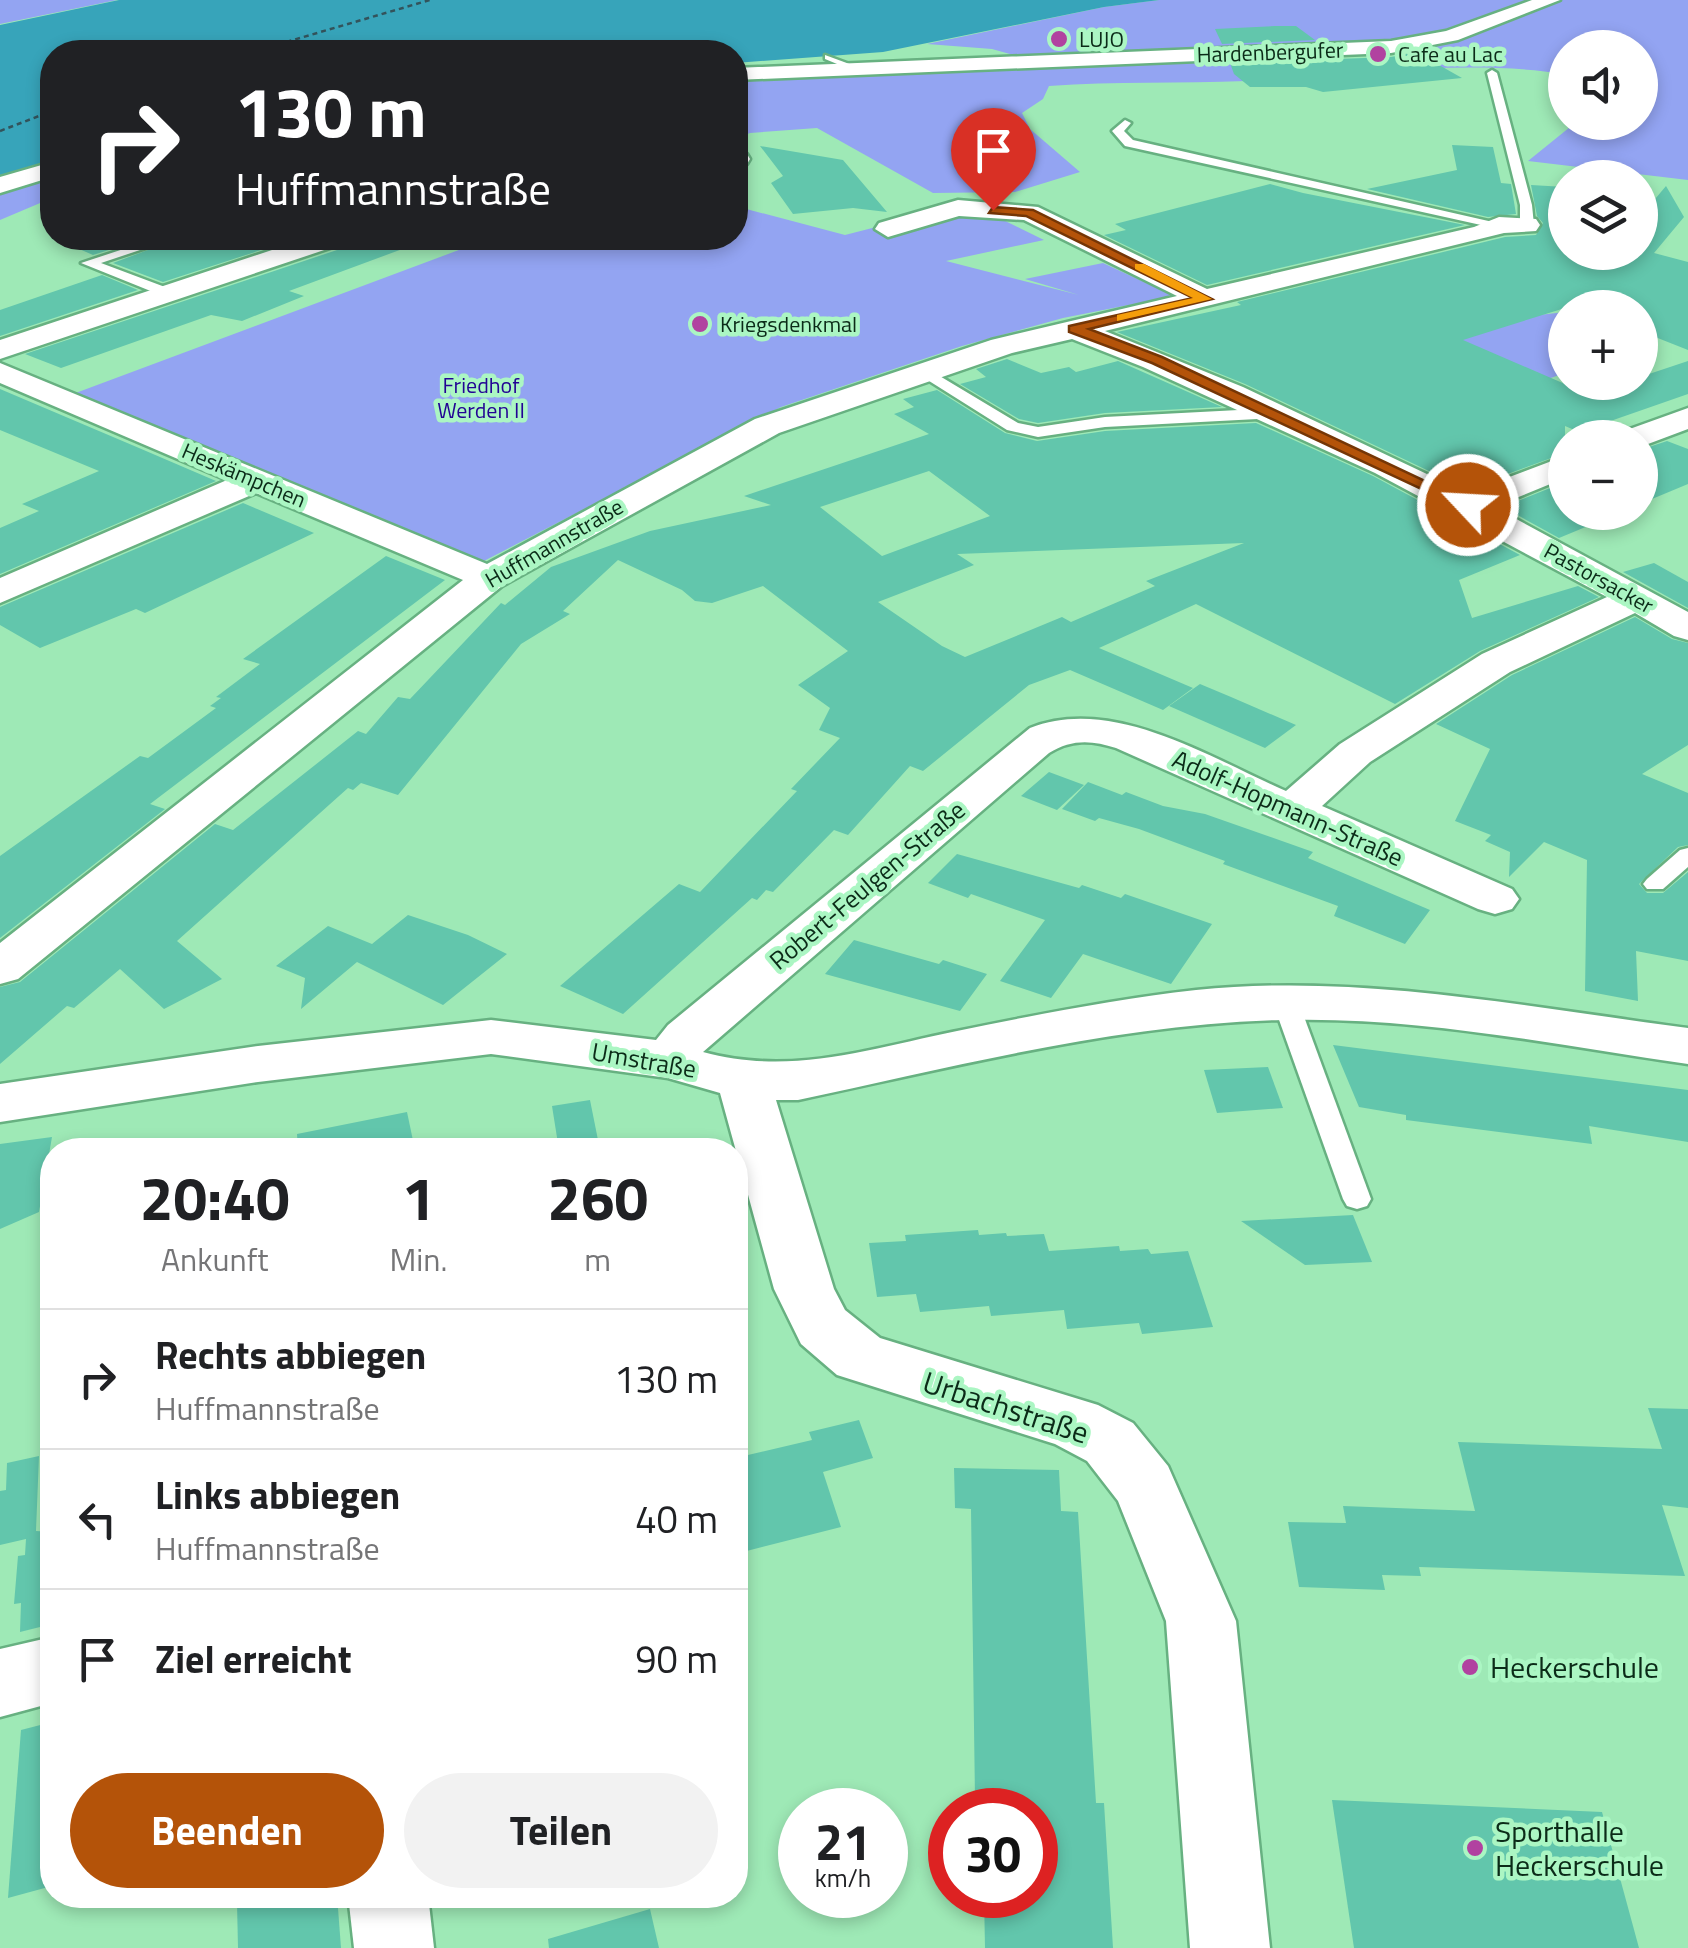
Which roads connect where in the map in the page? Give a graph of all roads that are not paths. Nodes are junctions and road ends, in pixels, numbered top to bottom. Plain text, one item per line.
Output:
1 (1550, 0) edge
2 (829, 57) dead end
3 (858, 69) junction
4 (748, 73) edge
5 (1492, 73) dead end
6 (1124, 123) dead end
7 (40, 173) edge
8 (0, 185) edge
9 (1498, 224) junction
10 (1527, 225) joint
11 (888, 229) dead end
12 (130, 250) edge
13 (298, 250) edge
14 (168, 293) junction
15 (1206, 299) junction
16 (1074, 329) junction
17 (0, 350) edge
18 (923, 371) junction
19 (0, 372) edge
20 (1276, 413) junction
21 (1688, 418) edge
22 (1658, 430) edge
23 (1548, 473) edge
24 (256, 480) junction
25 (1468, 505) junction
26 (489, 578) junction
27 (0, 592) edge
28 (1637, 598) junction
29 (1688, 628) edge
30 (1076, 729) joint
31 (1291, 810) junction
32 (1688, 855) edge
33 (1654, 884) dead end
34 (1496, 898) dead end
35 (0, 968) edge
36 (1286, 1002) junction
37 (1688, 1046) edge
38 (669, 1060) junction
39 (744, 1081) junction
40 (0, 1104) edge
41 (1357, 1199) dead end
42 (40, 1673) edge
43 (0, 1683) edge
44 (389, 1908) edge
45 (394, 1948) edge
46 (1230, 1948) edge

1 - 3 street, Hardenbergufer
2 - 3 lane
3 - 4 street, Hardenbergufer
5 - 10 lane, Huffmannstraße
6 - 9 lane, Huffmannstraße
7 - 8 street
9 - 10 street, Huffmannstraße
9 - 15 street, Huffmannstraße
11 - 15 street
12 - 14 lane
13 - 14 street
14 - 17 street
15 - 16 street, Huffmannstraße
16 - 18 street, Huffmannstraße
16 - 20 street, Pastorsacker
18 - 20 lane
18 - 26 street, Huffmannstraße
19 - 24 street, Heskämpchen
20 - 25 street, Pastorsacker
21 - 22 street
23 - 25 street
24 - 26 street, Heskämpchen
24 - 27 street
25 - 28 street, Pastorsacker
26 - 35 street, Huffmannstraße
28 - 29 street, Pastorsacker
28 - 31 street
30 - 31 street, Adolf-Hopmann-Straße
30 - 38 street, Robert-Feulgen-Straße
31 - 34 street, Adolf-Hopmann-Straße
32 - 33 lane
36 - 37 street, Umstraße
36 - 39 street, Umstraße
36 - 41 lane
38 - 39 street, Umstraße
38 - 40 street, Umstraße
39 - 46 street, Urbachstraße
42 - 43 street
44 - 45 street

